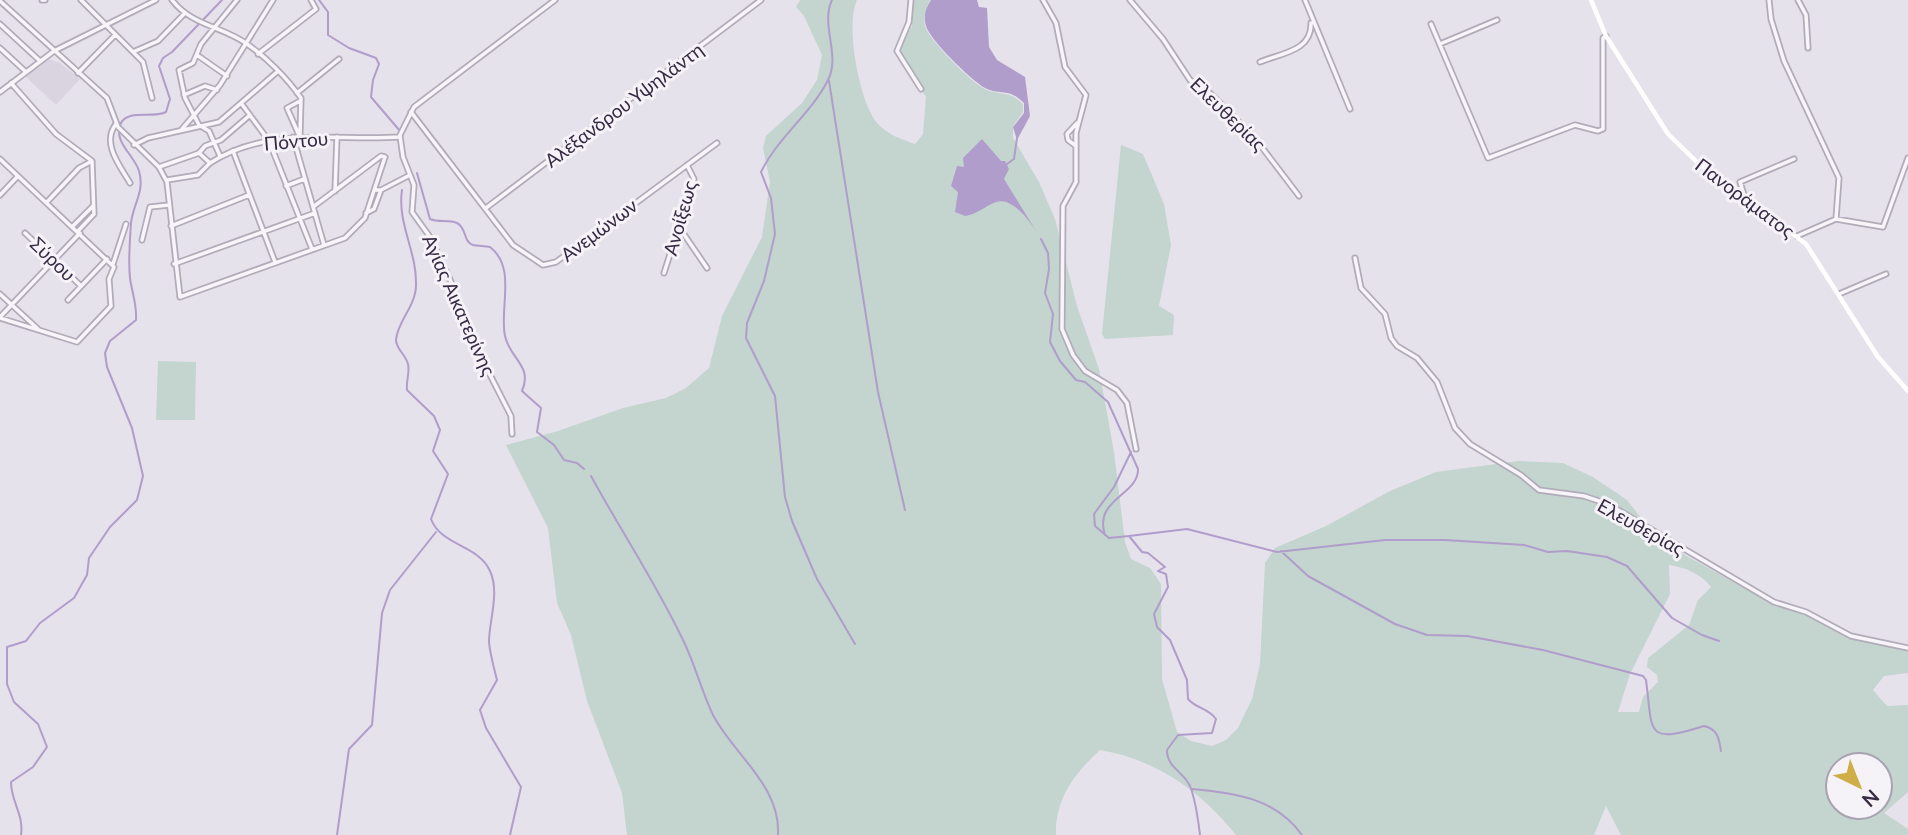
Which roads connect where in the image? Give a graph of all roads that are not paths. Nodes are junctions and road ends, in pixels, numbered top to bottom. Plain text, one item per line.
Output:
1 (81, 0) edge
2 (156, 0) edge
3 (172, 0) edge
4 (237, 0) edge
5 (273, 0) edge
6 (311, 0) edge
7 (555, 0) edge
8 (761, 0) edge
9 (911, 0) edge
10 (1043, 0) edge
11 (1130, 0) edge
12 (1305, 0) edge
13 (1591, 0) edge
14 (1769, 0) edge
15 (1798, 0) edge
16 (0, 1) edge
17 (184, 14) junction
18 (1497, 20) dead end
19 (1311, 21) junction
20 (0, 24) edge
21 (106, 24) junction
22 (1431, 24) dead end
23 (215, 29) junction
24 (116, 34) junction
25 (1606, 36) junction
26 (247, 44) junction
27 (1440, 44) junction
28 (0, 48) edge
29 (1808, 48) dead end
30 (54, 51) junction
31 (133, 52) junction
32 (6, 53) junction
33 (258, 54) junction
34 (197, 55) junction
35 (339, 58) dead end
36 (0, 60) edge
37 (40, 61) junction
38 (1260, 62) dead end
39 (277, 71) junction
40 (26, 72) junction
41 (78, 73) junction
42 (227, 76) junction
43 (11, 83) junction
44 (921, 89) dead end
45 (216, 90) junction
46 (0, 92) edge
47 (297, 93) junction
48 (184, 95) junction
49 (152, 98) dead end
50 (301, 101) junction
51 (241, 103) junction
52 (1350, 109) dead end
53 (411, 112) junction
54 (194, 115) junction
55 (250, 115) junction
56 (1079, 122) junction
57 (116, 124) junction
58 (200, 126) junction
59 (181, 130) junction
60 (401, 135) junction
61 (300, 136) junction
62 (293, 137) junction
63 (337, 137) junction
64 (269, 141) junction
65 (214, 143) junction
66 (717, 143) dead end
67 (134, 145) junction
68 (1076, 147) junction
69 (233, 151) junction
70 (199, 153) junction
71 (220, 156) junction
72 (1908, 158) edge
73 (0, 159) edge
74 (1794, 159) dead end
75 (92, 161) junction
76 (210, 163) junction
77 (687, 165) junction
78 (159, 167) junction
79 (410, 175) junction
80 (18, 176) junction
81 (305, 178) junction
82 (167, 180) junction
83 (130, 183) dead end
84 (286, 186) junction
85 (374, 190) junction
86 (381, 190) junction
87 (334, 191) junction
88 (0, 195) edge
89 (249, 195) junction
90 (1299, 196) dead end
91 (1745, 198) junction
92 (46, 202) junction
93 (94, 205) junction
94 (169, 205) junction
95 (313, 207) junction
96 (486, 208) junction
97 (315, 213) junction
98 (366, 213) junction
99 (299, 219) junction
100 (1836, 219) junction
101 (127, 224) dead end
102 (73, 226) junction
103 (170, 226) junction
104 (679, 227) junction
105 (79, 232) junction
106 (264, 232) junction
107 (25, 233) dead end
108 (1797, 236) junction
109 (142, 240) dead end
110 (324, 246) junction
111 (312, 249) junction
112 (107, 258) junction
113 (1355, 258) dead end
114 (54, 261) junction
115 (275, 262) junction
116 (174, 264) junction
117 (113, 265) junction
118 (707, 268) dead end
119 (664, 273) dead end
120 (1886, 274) dead end
121 (81, 286) junction
122 (0, 294) edge
123 (1839, 294) junction
124 (68, 300) dead end
125 (12, 305) junction
126 (0, 318) edge
127 (39, 331) junction
128 (1908, 391) edge
129 (512, 434) dead end
130 (1136, 449) dead end
131 (1908, 648) edge

1 - 21 street
2 - 21 street
3 - 17 street
4 - 23 street
5 - 26 street
6 - 33 street
7 - 53 street
8 - 96 street, Αλέξανδρου Υψηλάντη
9 - 44 street
10 - 56 street
11 - 90 street, Ελευθερίας
12 - 19 street
13 - 25 main road, Πανοράματος
14 - 100 street
15 - 29 street
16 - 30 street
17 - 23 street
17 - 31 street
18 - 27 street
19 - 38 street
19 - 52 street
20 - 37 street
21 - 24 street
21 - 30 street
22 - 27 street
23 - 26 street
23 - 34 street
24 - 31 street
24 - 41 street
25 - 27 street
25 - 91 main road, Πανοράματος
26 - 33 street
26 - 42 street
28 - 32 street
30 - 37 street
30 - 41 street
31 - 49 street
32 - 36 street
32 - 40 street
33 - 39 street
34 - 42 street
34 - 48 street
35 - 47 street
37 - 40 street
39 - 47 street
39 - 51 street
40 - 43 street
41 - 57 street
42 - 45 street
43 - 46 street
43 - 75 street
45 - 48 street
45 - 54 street
47 - 50 street
48 - 54 street
50 - 61 street
50 - 61 street
51 - 55 street
51 - 58 street
53 - 60 street
53 - 96 street, Ανεμώνων
54 - 58 street
54 - 59 street
55 - 64 street
55 - 65 street
56 - 68 street
56 - 68 street
57 - 67 street
57 - 83 street
58 - 59 street
58 - 65 street
59 - 67 street
60 - 63 street, Πόντου
60 - 79 street, Αγίας Αικατερίνης
61 - 62 street, Πόντου
61 - 63 street, Πόντου
62 - 64 street, Πόντου
62 - 81 street
63 - 87 street
64 - 69 street, Πόντου
64 - 84 street
65 - 70 street
65 - 71 street
66 - 77 street, Ανεμώνων
67 - 78 street
68 - 130 street
69 - 71 street, Πόντου
69 - 89 street
70 - 76 street
70 - 78 street
71 - 76 street, Πόντου
72 - 100 street
73 - 80 street
74 - 91 street
75 - 92 street
75 - 93 street
76 - 82 street, Πόντου
77 - 96 street, Ανεμώνων
77 - 104 street, Ανοίξεως
78 - 82 street
79 - 86 street
79 - 129 street, Αγίας Αικατερίνης
80 - 88 street
80 - 92 street
81 - 84 street
81 - 95 street
82 - 94 street
84 - 99 street
85 - 86 street
85 - 87 street
85 - 98 street
86 - 98 street
87 - 95 street
89 - 103 street
89 - 106 street
91 - 108 main road, Πανοράματος
92 - 102 street
93 - 102 street
93 - 105 street
94 - 103 street
94 - 109 street
95 - 97 street
97 - 99 street
97 - 110 street
98 - 110 street
99 - 106 street
99 - 111 street
100 - 108 street
101 - 117 street
102 - 105 street
103 - 116 street
104 - 118 street
104 - 119 street, Ανοίξεως
105 - 112 street
105 - 114 street
106 - 115 street
106 - 116 street
107 - 114 street, Σύρου
108 - 123 main road, Πανοράματος
110 - 111 street
111 - 115 street
112 - 117 street
112 - 121 street
113 - 131 street, Ελευθερίας
114 - 121 street, Σύρου
114 - 125 street
115 - 116 street
117 - 127 street
120 - 123 street
121 - 124 street
122 - 125 street
123 - 128 main road, Πανοράματος
125 - 126 street
125 - 127 street
126 - 127 street

